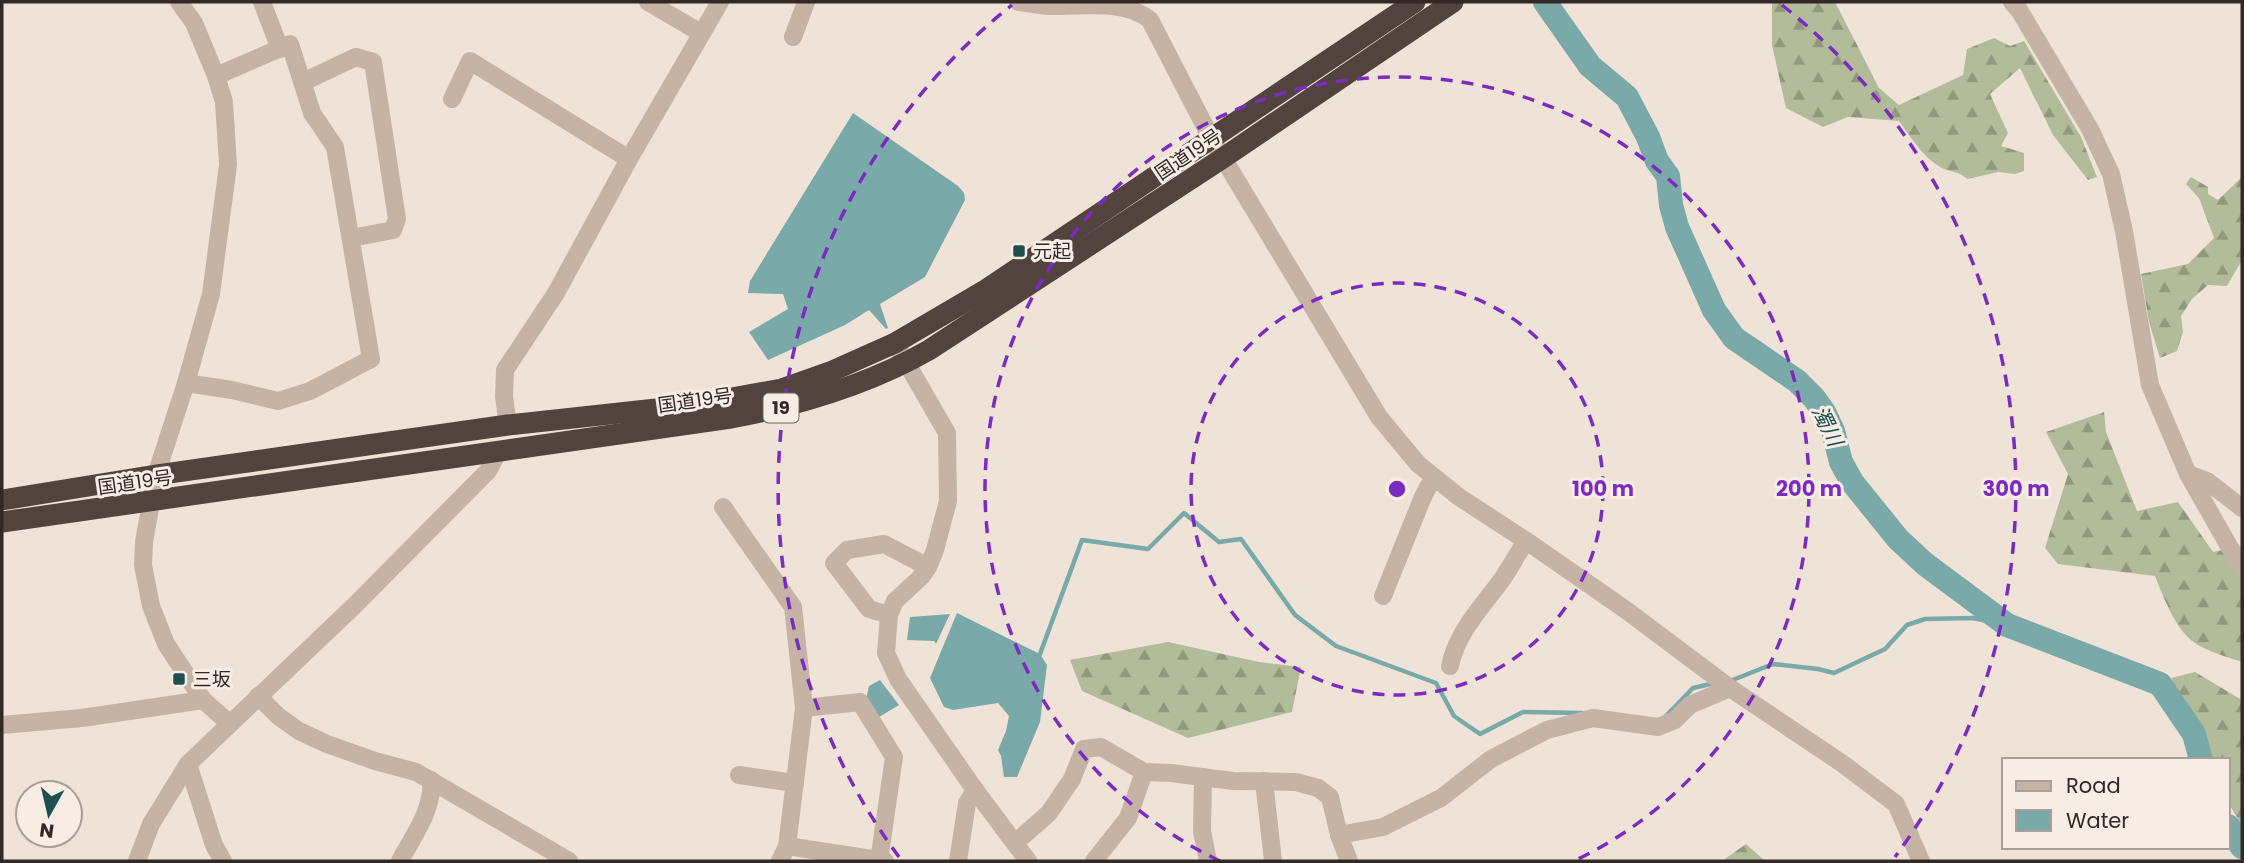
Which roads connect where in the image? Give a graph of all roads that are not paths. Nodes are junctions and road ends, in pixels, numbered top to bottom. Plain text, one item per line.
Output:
1 (179, 2) edge
2 (262, 2) edge
3 (648, 2) edge
4 (720, 2) edge
5 (806, 2) edge
6 (1018, 2) edge
7 (1415, 2) edge
8 (1453, 2) edge
9 (2012, 2) edge
10 (701, 33) junction
11 (793, 37) dead end
12 (280, 49) junction
13 (216, 76) junction
14 (303, 82) junction
15 (452, 100) dead end
16 (1211, 138) junction
17 (1223, 158) junction
18 (629, 159) junction
19 (352, 238) junction
20 (895, 343) junction
21 (907, 363) junction
22 (186, 383) junction
23 (508, 425) junction
24 (498, 452) junction
25 (2188, 474) junction
26 (156, 475) junction
27 (1435, 479) junction
28 (2, 500) edge
29 (150, 503) junction
30 (723, 507) dead end
31 (2242, 508) edge
32 (2, 522) edge
33 (1526, 541) junction
34 (928, 567) junction
35 (2242, 569) edge
36 (1383, 596) dead end
37 (889, 615) junction
38 (1450, 666) dead end
39 (1725, 684) junction
40 (258, 696) junction
41 (203, 700) junction
42 (804, 708) junction
43 (229, 723) junction
44 (2, 725) edge
45 (188, 764) junction
46 (1143, 772) junction
47 (739, 775) dead end
48 (1203, 777) junction
49 (431, 780) junction
50 (1264, 781) junction
51 (795, 783) junction
52 (975, 790) junction
53 (1339, 835) junction
54 (1015, 843) junction
55 (784, 854) edge
56 (137, 861) edge
57 (223, 861) edge
58 (400, 861) edge
59 (569, 861) edge
60 (879, 861) edge
61 (885, 861) edge
62 (958, 861) edge
63 (1028, 861) edge
64 (1094, 861) edge
65 (1208, 861) edge
66 (1273, 861) edge
67 (1349, 861) edge
68 (1921, 861) edge

1 - 13 street
2 - 12 street
3 - 10 street
4 - 10 street
5 - 11 street
6 - 16 street
7 - 16 highway, 国道19号 / 19
8 - 17 highway, 国道19号 / 19
9 - 25 street
10 - 18 street
12 - 13 street
12 - 14 street
13 - 22 street
14 - 19 street
14 - 19 street
15 - 18 street
16 - 17 street
16 - 20 highway, 国道19号 / 19
17 - 21 highway, 国道19号 / 19
17 - 27 street
18 - 23 street
19 - 22 street
20 - 21 street
20 - 23 highway, 国道19号 / 19
21 - 24 highway, 国道19号 / 19
21 - 34 street
22 - 26 street
23 - 26 highway, 国道19号 / 19
24 - 29 highway, 国道19号 / 19
24 - 40 street
25 - 31 street
25 - 35 street
26 - 28 highway, 国道19号 / 19
26 - 29 street
27 - 33 street
27 - 36 street
29 - 32 highway, 国道19号 / 19
29 - 41 street
30 - 42 street
33 - 38 street
33 - 39 street
34 - 37 street
34 - 37 street
37 - 52 street
39 - 53 street
39 - 68 street
40 - 43 street
40 - 49 street
41 - 43 street
41 - 44 street
42 - 51 street
42 - 60 street
43 - 45 street
45 - 56 street
45 - 57 street
46 - 48 street
46 - 54 street
46 - 64 street
47 - 51 street
48 - 50 street
48 - 65 street
49 - 58 street
49 - 59 street
50 - 53 street
50 - 66 street
51 - 55 street
52 - 54 street
52 - 62 street
53 - 67 street
54 - 63 street
55 - 60 street
60 - 61 street

